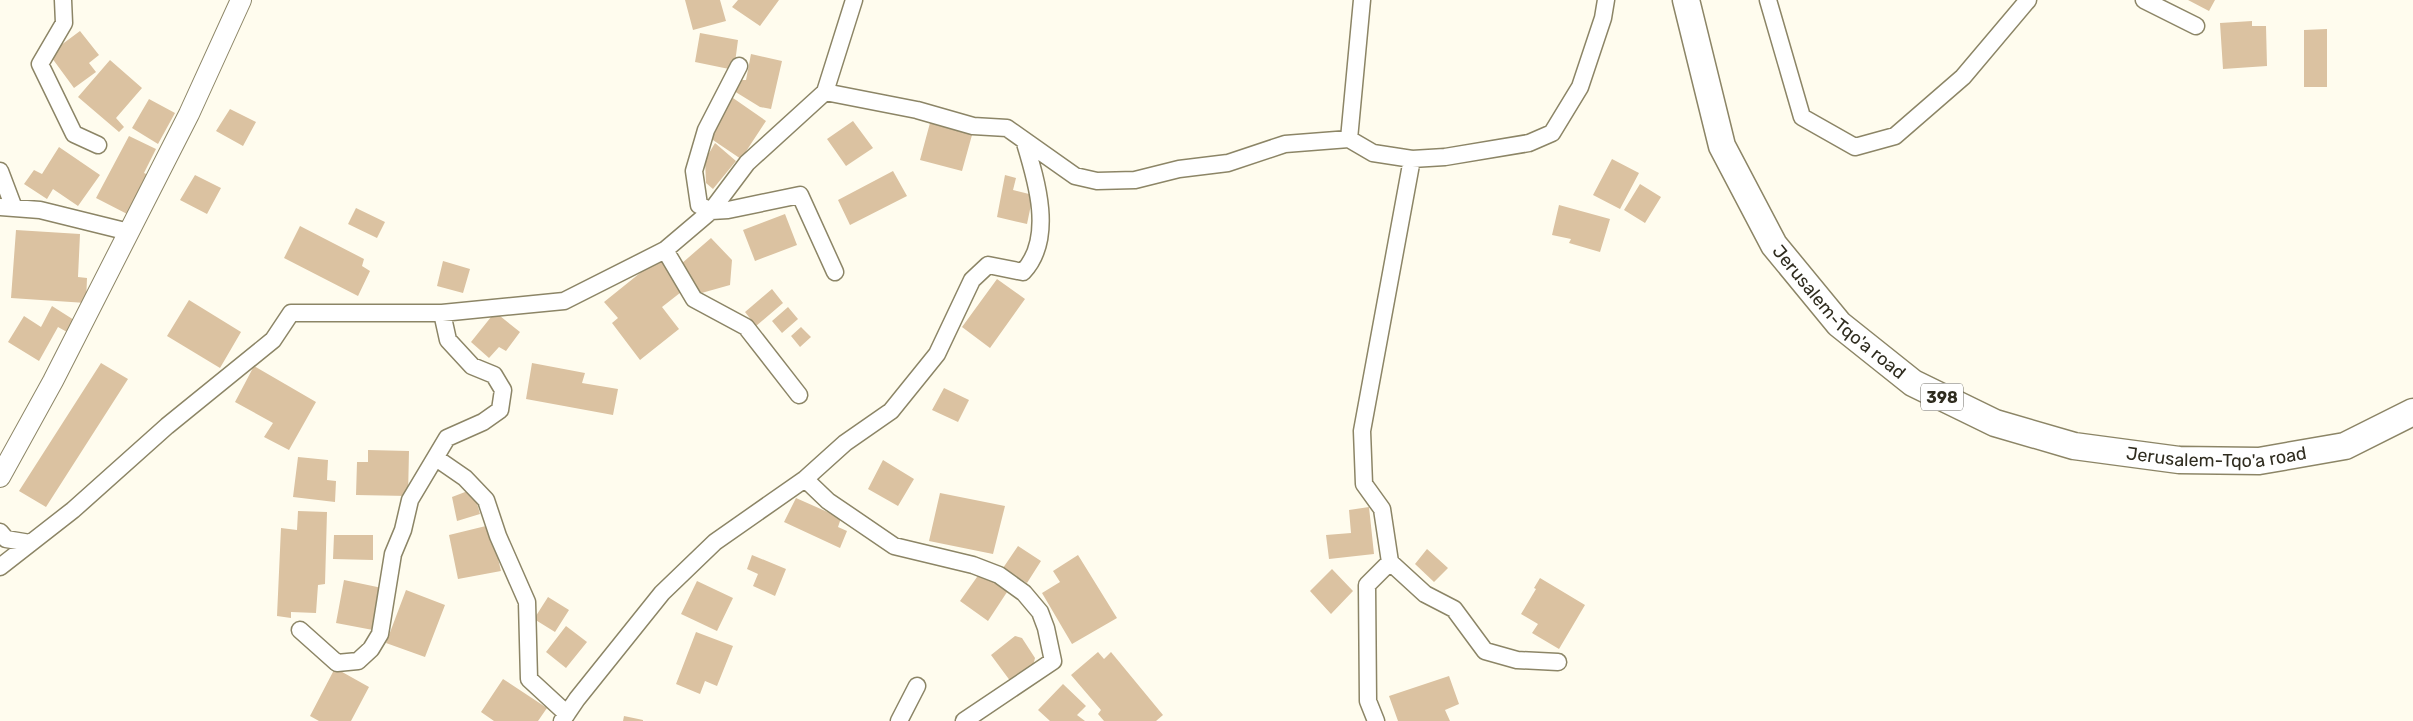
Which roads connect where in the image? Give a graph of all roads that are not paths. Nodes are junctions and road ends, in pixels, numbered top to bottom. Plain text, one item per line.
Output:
1 (63, 0) edge
2 (241, 0) edge
3 (854, 0) edge
4 (1362, 0) edge
5 (1606, 0) edge
6 (1686, 0) edge
7 (1768, 0) edge
8 (2028, 0) edge
9 (2144, 0) edge
10 (2196, 26) dead end
11 (740, 66) dead end
12 (825, 92) junction
13 (1349, 139) junction
14 (1024, 140) junction
15 (98, 145) dead end
16 (1412, 159) junction
17 (0, 171) edge
18 (7, 207) edge
19 (711, 211) junction
20 (129, 232) junction
21 (665, 250) junction
22 (834, 272) dead end
23 (442, 313) junction
24 (799, 395) dead end
25 (2413, 412) edge
26 (21, 443) junction
27 (436, 458) junction
28 (0, 465) edge
29 (0, 477) edge
30 (805, 479) junction
31 (0, 532) edge
32 (30, 543) junction
33 (1390, 562) junction
34 (0, 567) edge
35 (300, 630) dead end
36 (1558, 662) dead end
37 (916, 686) dead end
38 (565, 718) edge
39 (899, 721) edge
40 (964, 721) edge
41 (1376, 721) edge

1 - 15 street
2 - 20 street
3 - 12 street
4 - 13 street
5 - 16 street
6 - 25 main road, Jerusalem-Tqo'a road / 398
7 - 8 street
9 - 10 street
11 - 19 street
12 - 14 street
12 - 19 street
13 - 14 street
13 - 16 street
14 - 30 street
16 - 33 street
17 - 18 street
18 - 20 street
19 - 21 street
19 - 22 street
20 - 26 street
21 - 23 street
21 - 24 street
23 - 27 street
23 - 32 street
26 - 28 street
26 - 29 street
27 - 35 street
27 - 38 street
30 - 38 street
30 - 40 street
31 - 32 street
32 - 34 street
33 - 36 street
33 - 41 street
37 - 39 street

